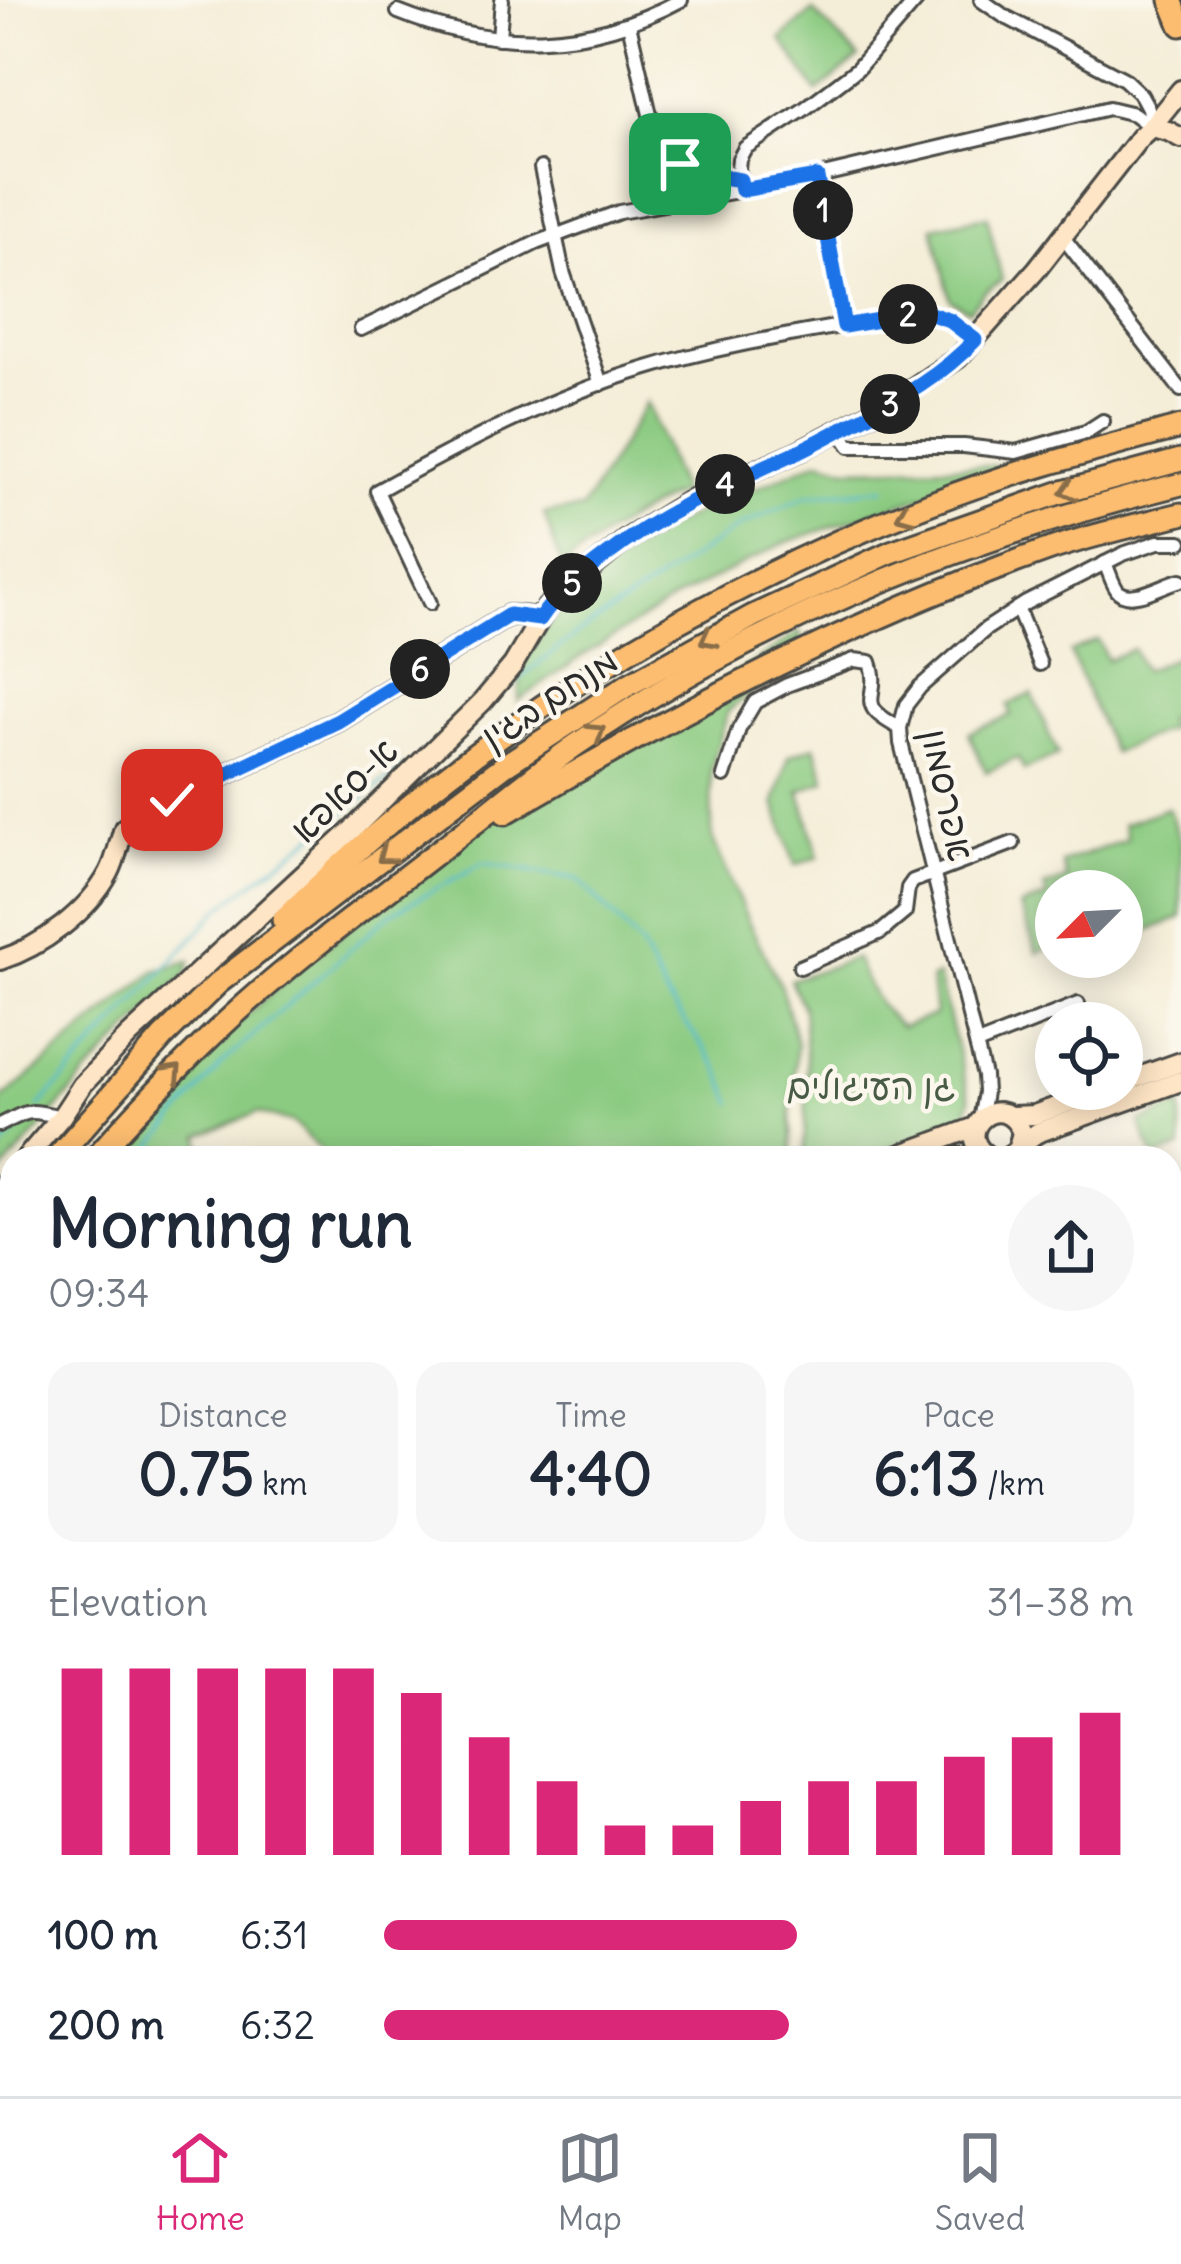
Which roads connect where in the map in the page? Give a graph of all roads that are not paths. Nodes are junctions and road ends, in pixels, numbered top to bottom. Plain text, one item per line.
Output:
1 (502, 0) edge
2 (681, 0) edge
3 (917, 0) edge
4 (981, 0) edge
5 (1171, 0) edge
6 (398, 11) dead end
7 (629, 24) junction
8 (1181, 25) edge
9 (499, 38) junction
10 (1181, 90) edge
11 (1151, 128) junction
12 (1181, 138) edge
13 (541, 168) dead end
14 (811, 178) junction
15 (741, 185) junction
16 (556, 236) junction
17 (1062, 236) junction
18 (844, 326) junction
19 (361, 329) dead end
20 (975, 340) junction
21 (601, 384) junction
22 (1181, 390) edge
23 (1103, 421) dead end
24 (1181, 427) edge
25 (839, 430) junction
26 (1181, 460) edge
27 (1181, 484) edge
28 (1181, 514) edge
29 (1181, 542) edge
30 (1105, 563) junction
31 (1181, 580) edge
32 (430, 603) dead end
33 (1017, 608) junction
34 (540, 619) junction
35 (1040, 664) dead end
36 (900, 728) junction
37 (724, 776) dead end
38 (1013, 842) dead end
39 (437, 853) junction
40 (934, 874) junction
41 (0, 960) edge
42 (800, 967) dead end
43 (218, 983) junction
44 (1035, 1021) edge
45 (976, 1044) junction
46 (1181, 1062) edge
47 (984, 1076) junction
48 (1143, 1076) edge
49 (1181, 1081) edge
50 (1048, 1110) edge
51 (1009, 1115) junction
52 (61, 1117) junction
53 (978, 1123) junction
54 (0, 1125) edge
55 (36, 1146) edge
56 (67, 1146) edge
57 (105, 1146) edge
58 (921, 1146) edge
59 (978, 1146) edge
60 (1016, 1146) edge
61 (1022, 1146) edge

1 - 9 street
2 - 7 street
3 - 15 street
4 - 11 street
5 - 8 highway
6 - 9 street
7 - 9 street
7 - 15 street
10 - 11 street, א-סאפא
11 - 12 street
11 - 14 street
11 - 17 street, א-סאפא
13 - 16 street
14 - 15 street
14 - 18 street
15 - 16 street
16 - 19 street
16 - 21 street
17 - 20 street, א-סאפא
17 - 22 street
18 - 20 street
18 - 21 street
20 - 25 street, א-סאפא
21 - 32 street
23 - 25 street
24 -> 43 highway
25 - 34 street, א-סאפא
26 -> 43 highway, מנחם בגין
39 -> 27 highway, מנחם בגין
28 - 39 highway
29 - 30 street, אפרסמון
30 - 31 street
30 - 33 street, אפרסמון
33 - 35 street
33 - 36 street, אפרסמון
34 - 41 street
34 - 52 street, א-סאפא
36 - 37 street
36 - 40 street, אפרסמון
38 - 40 street
57 -> 39 highway, מנחם בגין
40 - 42 street
40 - 45 street, אפרסמון
43 - 56 highway, מנחם בגין
44 - 45 street
45 - 47 street, אפרסמון
46 - 48 street
47 - 51 street, אפרסמון
47 - 53 street, אפרסמון
49 - 61 street
50 - 51 street
51 - 53 street
51 - 60 street
52 - 54 street
52 - 55 street, א-סאפא
53 - 58 street
53 - 59 street

